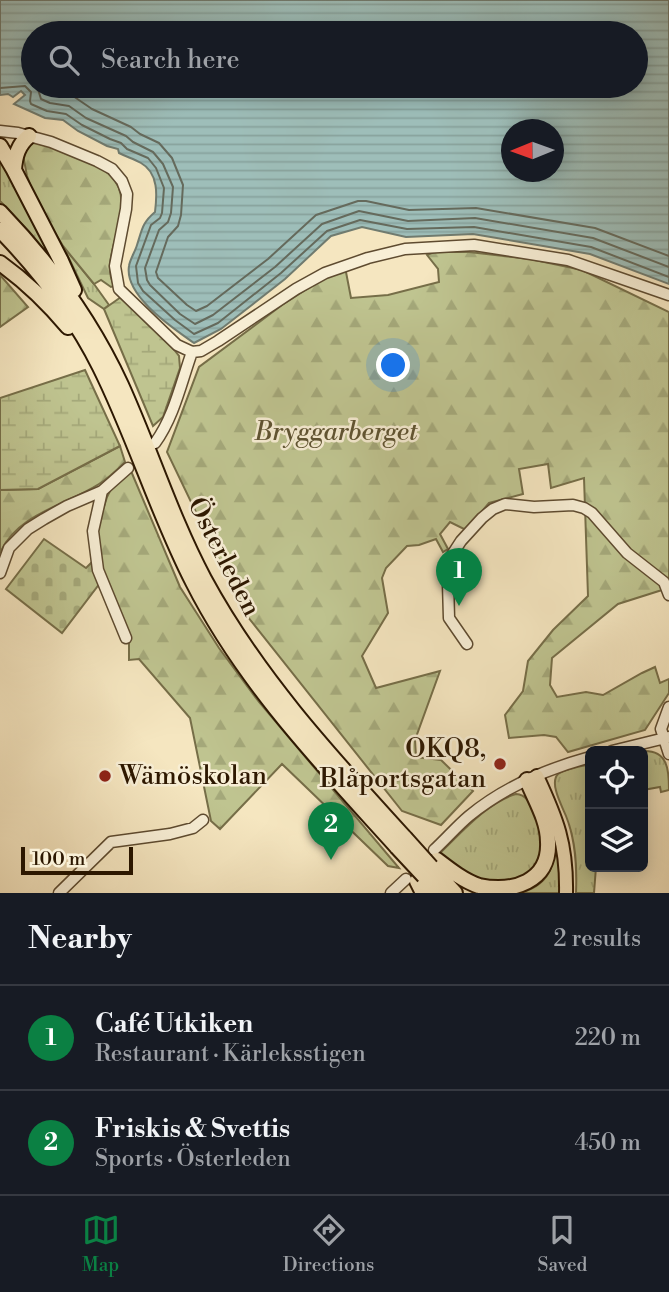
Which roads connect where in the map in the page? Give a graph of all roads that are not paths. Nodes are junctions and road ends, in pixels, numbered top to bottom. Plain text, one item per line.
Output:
1 (0, 131) edge
2 (29, 136) junction
3 (0, 146) edge
4 (14, 170) junction
5 (0, 212) edge
6 (0, 230) edge
7 (0, 263) edge
8 (669, 295) edge
9 (84, 317) junction
10 (192, 352) junction
11 (99, 366) junction
12 (155, 443) dead end
13 (128, 468) dead end
14 (102, 491) junction
15 (0, 573) edge
16 (669, 595) edge
17 (126, 638) dead end
18 (467, 643) dead end
19 (669, 707) edge
20 (666, 737) edge
21 (631, 746) edge
22 (669, 754) edge
23 (585, 759) edge
24 (532, 778) junction
25 (203, 820) dead end
26 (403, 844) junction
27 (425, 872) edge
28 (59, 893) edge
29 (391, 893) edge
30 (439, 893) edge
31 (455, 893) edge
32 (566, 893) edge

1 - 2 street
2 - 4 highway
2 - 10 street
3 - 4 highway
4 - 9 highway
5 - 9 highway, Österleden
6 - 11 highway, Österleden
7 - 11 highway
8 - 10 street
9 - 26 highway, Österleden
10 - 12 street
11 - 26 highway, Österleden
13 - 14 street
14 - 15 street
14 - 17 street
16 - 18 street
19 - 20 street
20 - 21 street
20 - 22 street
23 - 24 street
24 - 27 street
24 - 27 highway
24 - 32 main road
25 - 28 street
26 - 27 highway, Österleden, bridge
26 - 27 highway
27 - 29 street
27 - 30 highway, Österleden
27 - 31 highway, Österleden

